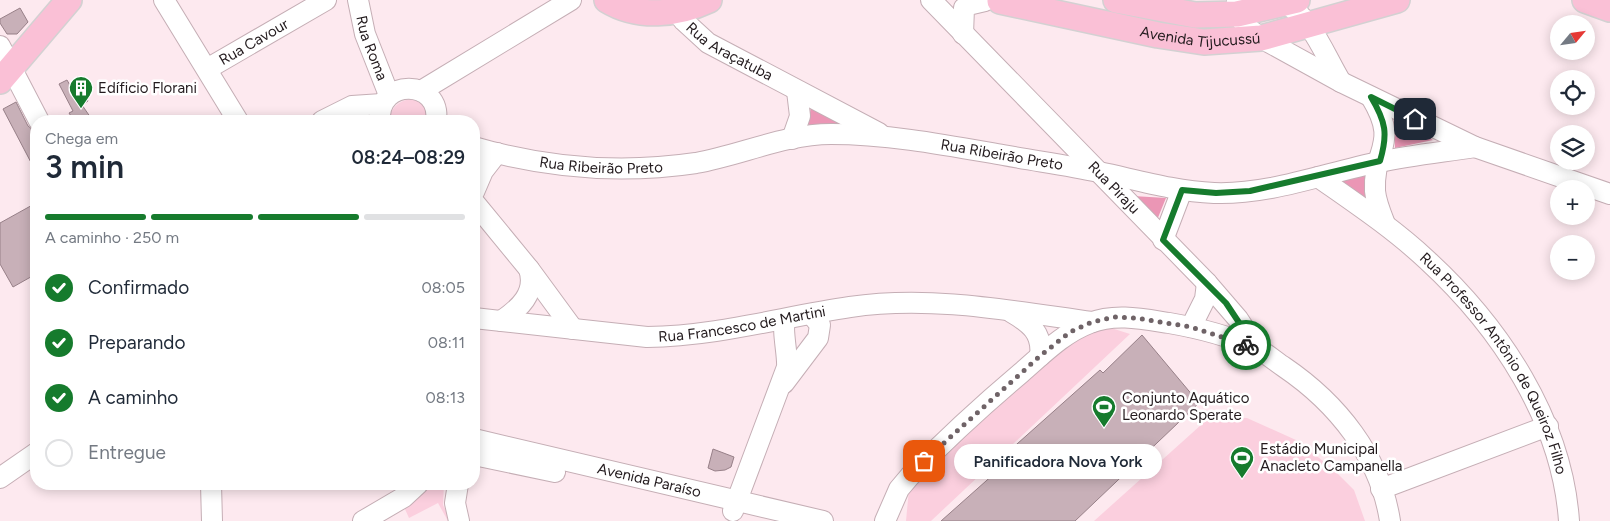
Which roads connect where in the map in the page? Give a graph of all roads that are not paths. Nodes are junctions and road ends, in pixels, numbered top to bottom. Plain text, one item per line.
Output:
1 (69, 0) edge
2 (164, 0) edge
3 (326, 0) edge
4 (358, 0) edge
5 (570, 0) edge
6 (607, 0) edge
7 (708, 0) edge
8 (931, 0) edge
9 (984, 0) edge
10 (1001, 0) edge
11 (1116, 0) edge
12 (1397, 0) edge
13 (1585, 0) edge
14 (1288, 1) edge
15 (675, 6) edge
16 (1237, 7) edge
17 (1610, 9) edge
18 (1310, 25) junction
19 (963, 34) junction
20 (1261, 38) junction
21 (4, 65) edge
22 (208, 69) junction
23 (1341, 82) junction
24 (421, 91) junction
25 (797, 91) junction
26 (1371, 97) junction
27 (384, 107) edge
28 (36, 115) edge
29 (48, 115) edge
30 (235, 115) edge
31 (335, 115) edge
32 (436, 115) edge
33 (887, 137) junction
34 (792, 139) junction
35 (1475, 147) junction
36 (480, 149) edge
37 (497, 154) junction
38 (1380, 161) junction
39 (1099, 172) junction
40 (1318, 177) junction
41 (480, 178) edge
42 (1572, 180) edge
43 (1595, 188) edge
44 (1182, 190) junction
45 (1595, 192) edge
46 (1610, 194) edge
47 (480, 209) edge
48 (1610, 211) edge
49 (1385, 224) junction
50 (1163, 240) junction
51 (529, 269) junction
52 (1208, 283) junction
53 (1010, 311) junction
54 (812, 314) junction
55 (480, 319) edge
56 (786, 320) junction
57 (501, 321) junction
58 (1092, 322) junction
59 (1191, 327) junction
60 (573, 329) junction
61 (1256, 348) junction
62 (1040, 356) junction
63 (782, 386) junction
64 (1548, 426) junction
65 (480, 441) edge
66 (480, 455) edge
67 (30, 457) edge
68 (0, 478) edge
69 (1381, 488) junction
70 (211, 490) edge
71 (412, 490) edge
72 (457, 490) edge
73 (736, 506) junction
74 (212, 521) edge
75 (363, 521) edge
76 (459, 521) edge
77 (774, 521) edge
78 (823, 521) edge
79 (885, 521) edge
80 (1390, 521) edge
81 (1569, 521) edge

1 - 21 main road
2 - 22 street
3 - 22 street, Rua Cavour
4 - 27 street, Rua Roma
5 - 24 street
6 - 15 main road
7 - 15 main road
8 - 19 street, Rua Piraju
9 - 10 main road, Avenida Tijucussú
9 - 19 street
10 - 20 main road, Avenida Tijucussú
11 - 16 main road, Avenida Tijucussú
12 - 18 main road, Avenida Tijucussú
13 - 17 main road
14 - 16 main road, Avenida Tijucussú
14 - 18 street
15 - 25 street, Rua Araçatuba
16 - 20 street
18 - 20 main road, Avenida Tijucussú
18 - 23 street
19 - 39 street, Rua Piraju
20 - 23 street
21 - 28 street
21 - 29 street
22 - 30 street
23 - 26 street
24 - 27 street
24 - 32 street
25 - 33 street, Rua Araçatuba
25 - 34 street
26 - 35 street
26 - 38 street
27 - 31 street
33 - 34 street, Rua Ribeirão Preto
33 - 39 street, Rua Ribeirão Preto
34 - 37 street, Rua Ribeirão Preto
35 - 38 street, Rua Ribeirão Preto
35 - 42 street, Rua Ribeirão Preto
36 - 37 street, Rua Ribeirão Preto
37 - 41 street
38 - 40 street, Rua Ribeirão Preto
38 - 49 street
39 - 44 street, Rua Ribeirão Preto
39 - 50 street, Rua Piraju
40 - 44 street, Rua Ribeirão Preto
40 - 49 street, Rua Professor Antônio de Queiroz Filho
43 - 46 street, Rua Ribeirão Preto
44 - 50 street
45 - 48 street
47 - 51 street
49 - 64 street, Rua Professor Antônio de Queiroz Filho
50 - 52 street, Rua Piraju
51 - 57 street
51 - 60 street
52 - 59 street
52 - 61 street, Rua Piraju
53 - 54 street, Rua Francesco de Martini
53 - 58 street, Rua Francesco de Martini
53 - 62 street, Rua Francesco de Martini
54 - 56 street, Rua Francesco de Martini
54 - 63 street
55 - 57 street, Rua Francesco de Martini
56 - 60 street, Rua Francesco de Martini
56 - 63 street
57 - 60 street, Rua Francesco de Martini
58 - 59 street
58 - 62 street
59 - 61 street
61 - 69 street
62 - 79 street
63 - 73 street
64 - 69 street
64 - 81 street, Rua Professor Antônio de Queiroz Filho
65 - 73 street, Avenida Paraíso
66 - 73 street, Avenida Paraíso
67 - 68 street
69 - 80 street
70 - 74 street
71 - 75 street
72 - 76 street
73 - 77 street, Avenida Paraíso
73 - 78 street, Avenida Paraíso

